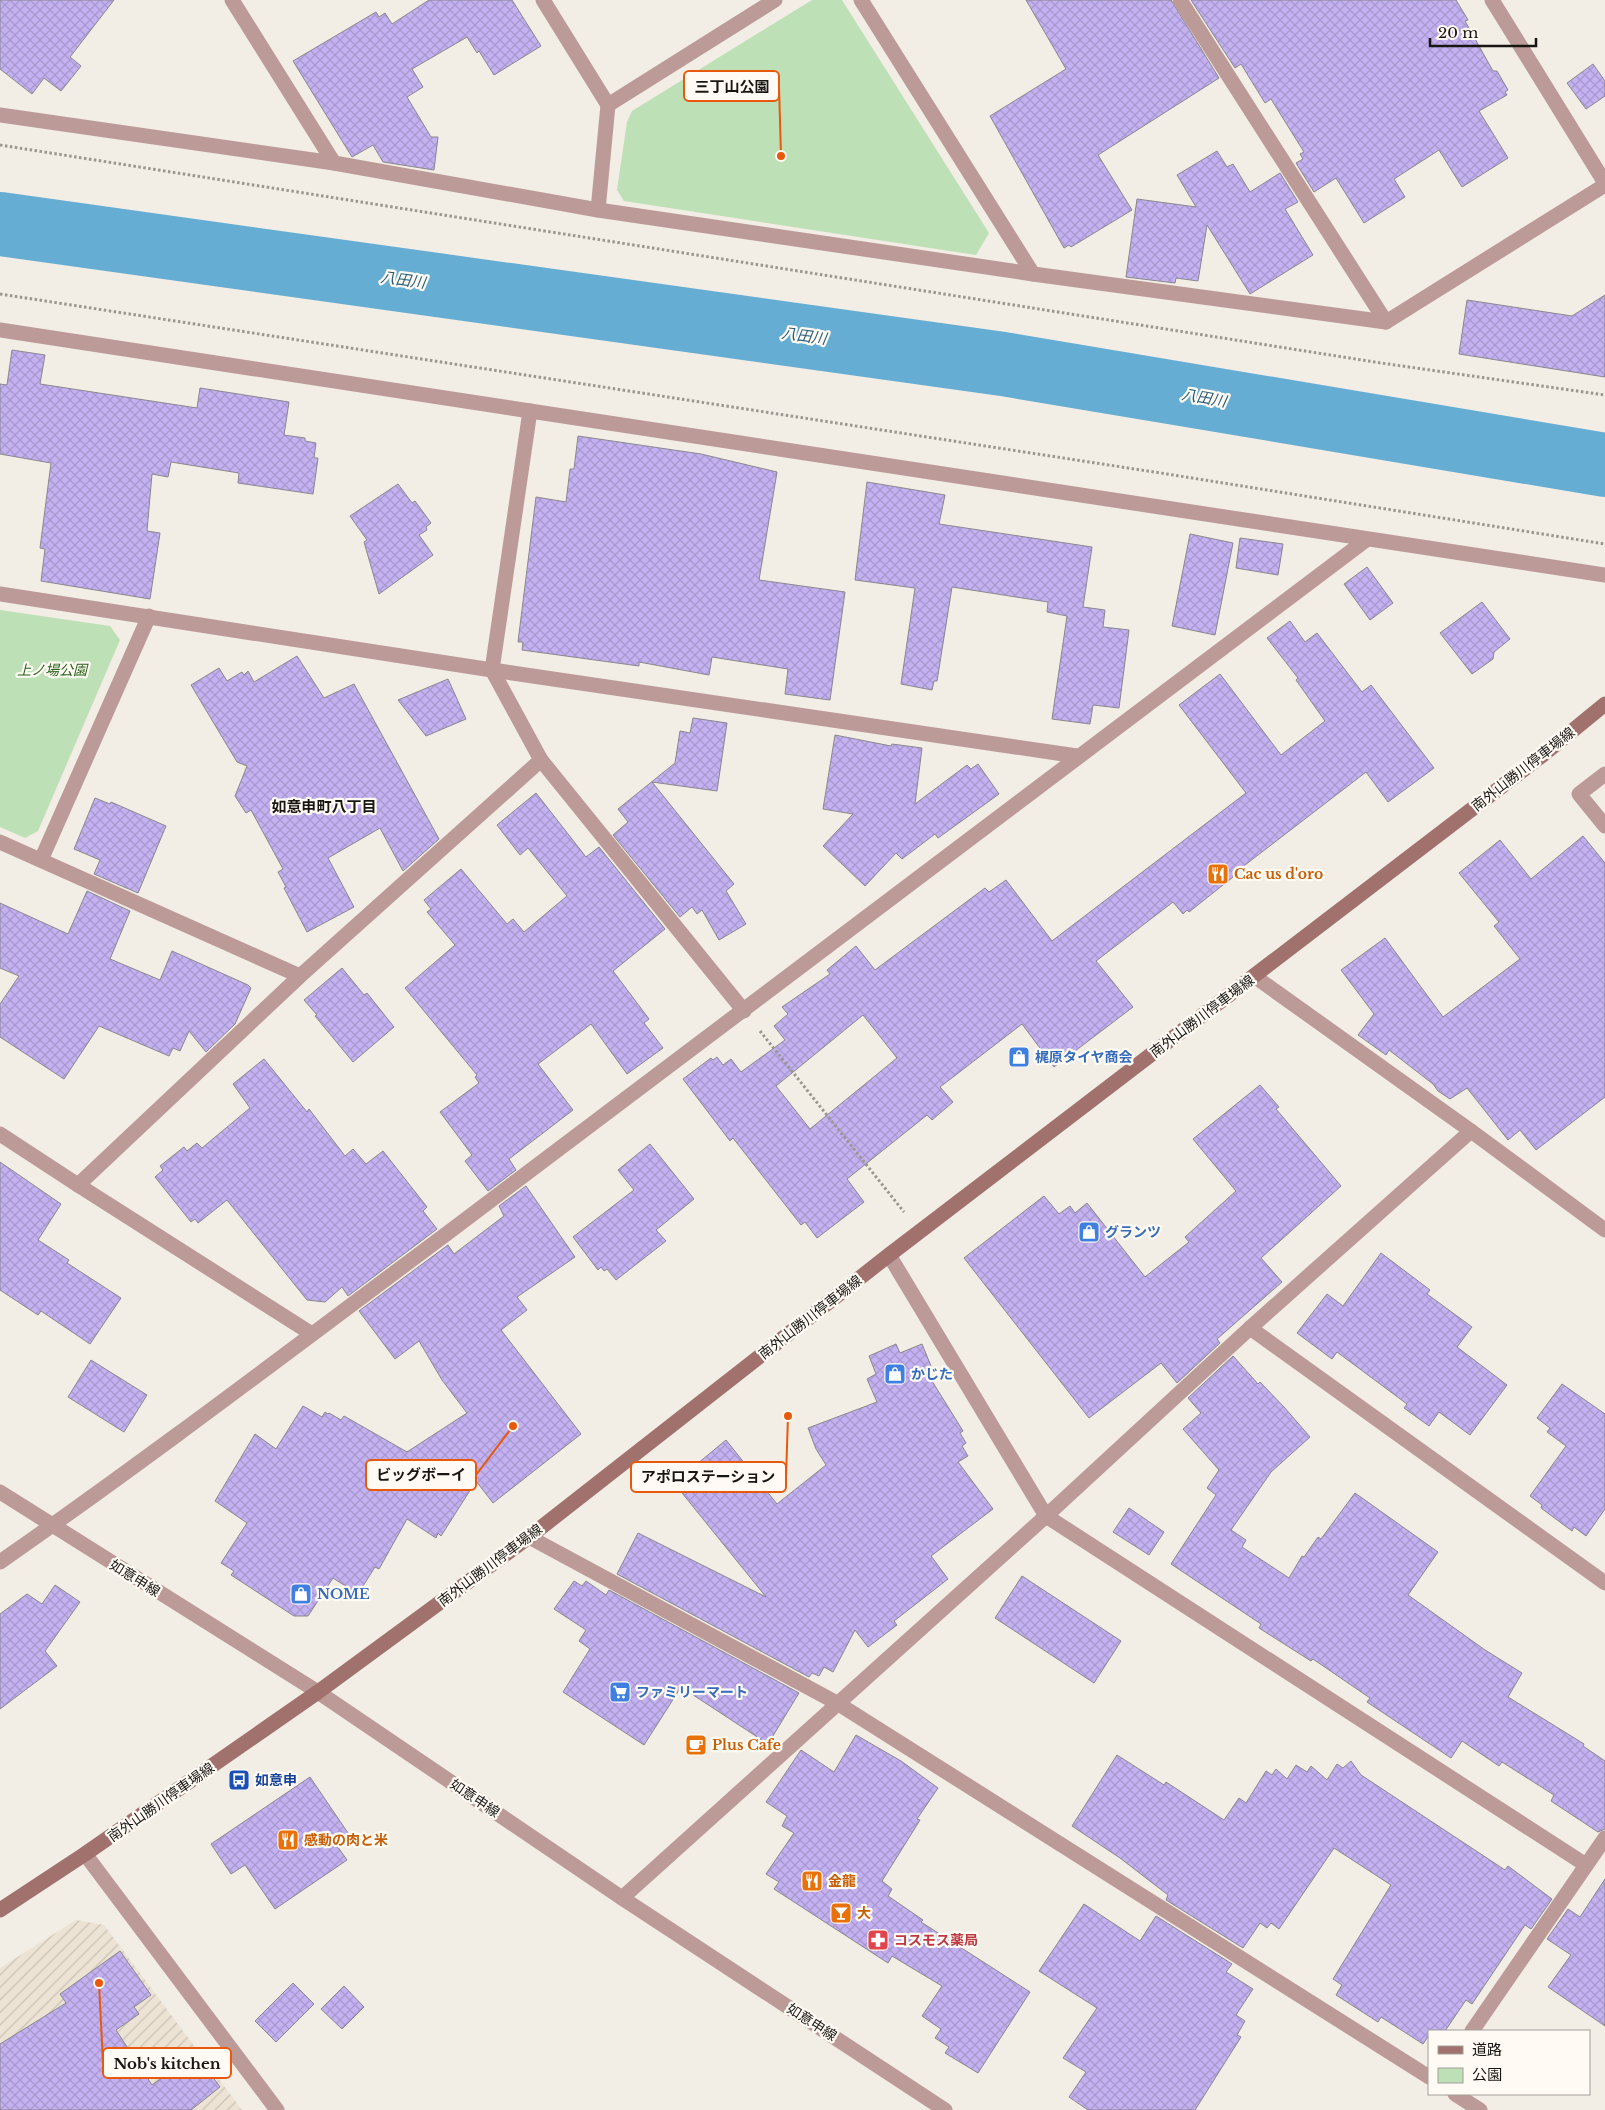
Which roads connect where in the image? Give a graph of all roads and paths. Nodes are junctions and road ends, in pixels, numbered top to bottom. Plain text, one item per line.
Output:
1 (232, 0) edge
2 (543, 0) edge
3 (775, 0) edge
4 (861, 0) edge
5 (1180, 0) edge
6 (1492, 0) edge
7 (608, 105) junction
8 (0, 115) edge
9 (0, 145) edge
10 (334, 164) junction
11 (1605, 184) edge
12 (598, 210) junction
13 (1033, 274) junction
14 (0, 294) edge
15 (1386, 322) junction
16 (0, 330) edge
17 (1605, 395) edge
18 (530, 410) junction
19 (1366, 540) junction
20 (1605, 544) edge
21 (1605, 575) edge
22 (0, 594) edge
23 (149, 616) junction
24 (492, 670) junction
25 (1605, 704) edge
26 (1077, 756) junction
27 (541, 760) junction
28 (1605, 774) edge
29 (1605, 826) edge
30 (0, 842) edge
31 (41, 860) junction
32 (300, 976) junction
33 (1254, 976) junction
34 (744, 1011) junction
35 (1470, 1131) junction
36 (0, 1134) edge
37 (78, 1185) junction
38 (1605, 1230) edge
39 (920, 1232) junction
40 (890, 1255) junction
41 (1250, 1328) junction
42 (312, 1334) junction
43 (0, 1492) edge
44 (1046, 1516) junction
45 (52, 1526) junction
46 (529, 1537) junction
47 (0, 1562) edge
48 (1605, 1583) edge
49 (318, 1692) junction
50 (837, 1703) junction
51 (1605, 1838) edge
52 (85, 1854) junction
53 (1586, 1865) junction
54 (622, 1898) junction
55 (0, 1910) edge
56 (1473, 2030) edge
57 (1428, 2076) edge
58 (1457, 2095) edge
59 (278, 2110) edge
60 (945, 2110) edge
61 (1480, 2110) edge

1 - 10 street
2 - 7 street
3 - 7 street
4 - 13 street
5 - 15 street
6 - 11 street
7 - 12 street
8 - 10 street
9 - 17 path
10 - 12 street
11 - 15 street
12 - 13 street
13 - 15 street
14 - 20 path
16 - 18 street
18 - 19 street
18 - 24 street
19 - 21 street
19 - 26 street
22 - 23 street
23 - 24 street
23 - 31 street
24 - 26 street
24 - 27 street
25 - 33 main road, 南外山勝川停車場線
26 - 34 street
27 - 32 street
27 - 34 street
28 - 29 street
30 - 31 street
31 - 32 street
32 - 37 street
33 - 35 street
33 - 39 main road, 南外山勝川停車場線
34 - 39 path
34 - 42 street
35 - 38 street
35 - 41 street
36 - 37 street
37 - 42 street
39 - 40 main road, 南外山勝川停車場線
40 - 44 street
40 - 46 main road, 南外山勝川停車場線
41 - 44 street
41 - 48 street
42 - 45 street
43 - 45 street, 如意申線
44 - 50 street
44 - 53 street
45 - 47 street
45 - 49 street, 如意申線
46 - 49 main road, 南外山勝川停車場線
46 - 50 street
49 - 52 main road, 南外山勝川停車場線
49 - 54 street, 如意申線
50 - 54 street
50 - 57 street
51 - 53 street
52 - 55 main road, 南外山勝川停車場線
52 - 59 street
53 - 56 street
54 - 60 street, 如意申線
58 - 61 street

